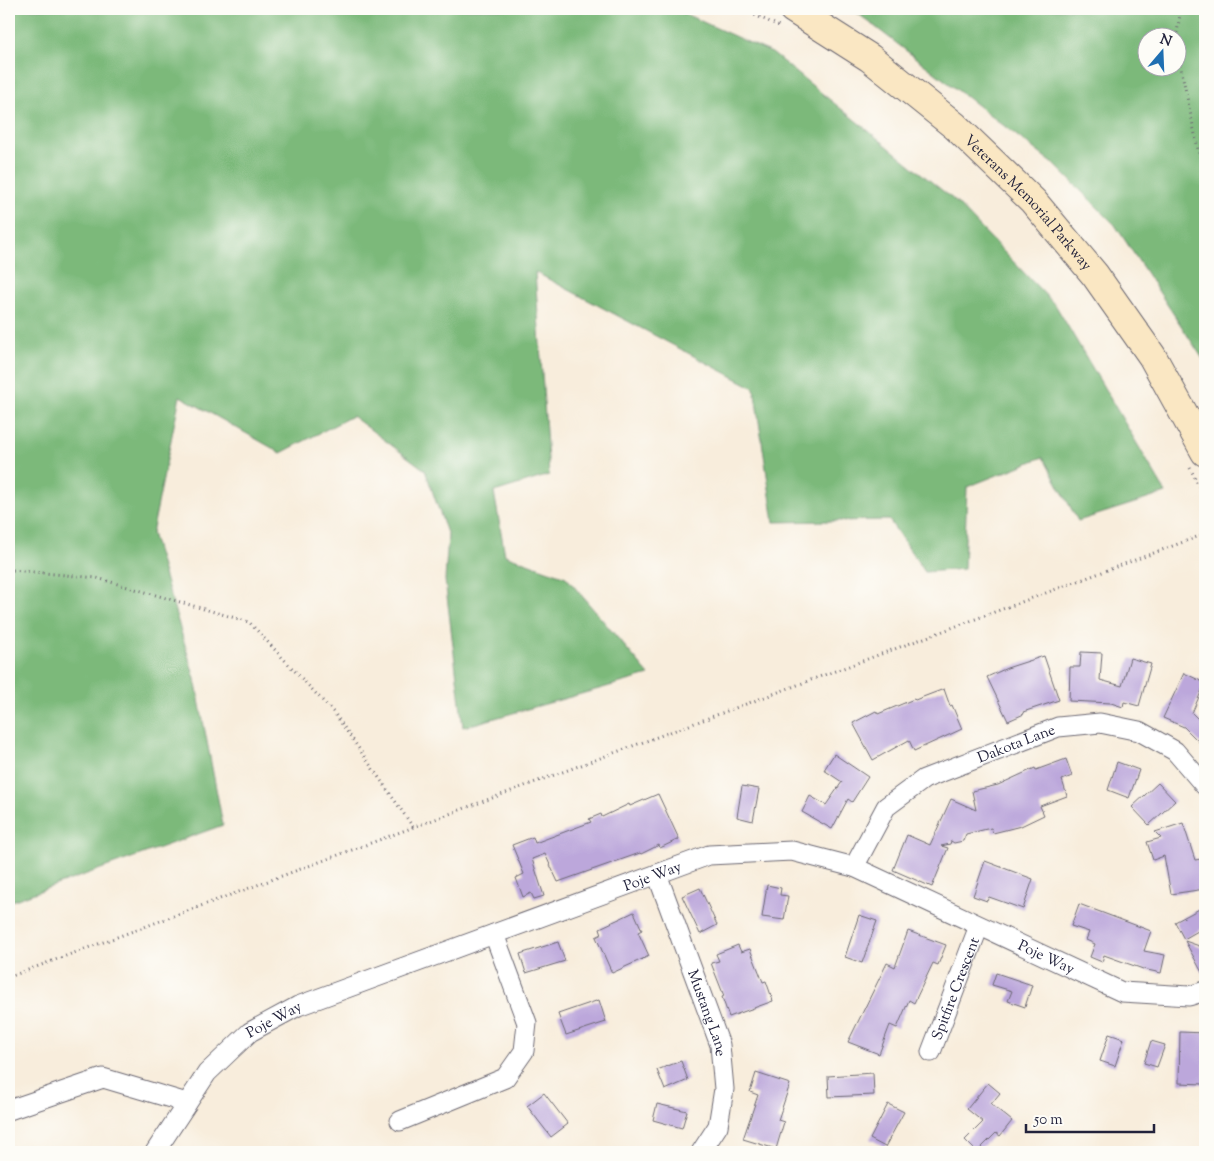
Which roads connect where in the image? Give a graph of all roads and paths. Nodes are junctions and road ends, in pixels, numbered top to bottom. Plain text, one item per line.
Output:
1 (741, 9) edge
2 (1181, 9) edge
3 (789, 19) edge
4 (1178, 28) edge
5 (1183, 78) edge
6 (1205, 175) edge
7 (1196, 458) edge
8 (1205, 498) edge
9 (1205, 534) edge
10 (9, 567) edge
11 (1205, 786) edge
12 (412, 827) junction
13 (854, 867) junction
14 (657, 874) junction
15 (979, 926) junction
16 (494, 934) junction
17 (9, 977) edge
18 (1205, 992) edge
19 (931, 1052) dead end
20 (187, 1103) junction
21 (9, 1110) edge
22 (400, 1121) dead end
23 (155, 1152) edge
24 (701, 1152) edge

1 - 3 path
2 - 4 path
3 - 7 main road, Veterans Memorial Parkway
5 - 6 path
7 - 8 path
9 - 12 path
10 - 12 path
11 - 13 street, Dakota Lane
12 - 17 path
13 - 14 street, Poje Way
13 - 15 street, Poje Way
14 - 16 street, Poje Way
14 - 24 street, Mustang Lane
15 - 18 street, Poje Way
15 - 19 street, Spitfire Crescent
16 - 20 street, Poje Way
16 - 22 street
20 - 21 street
20 - 23 street, Poje Way

